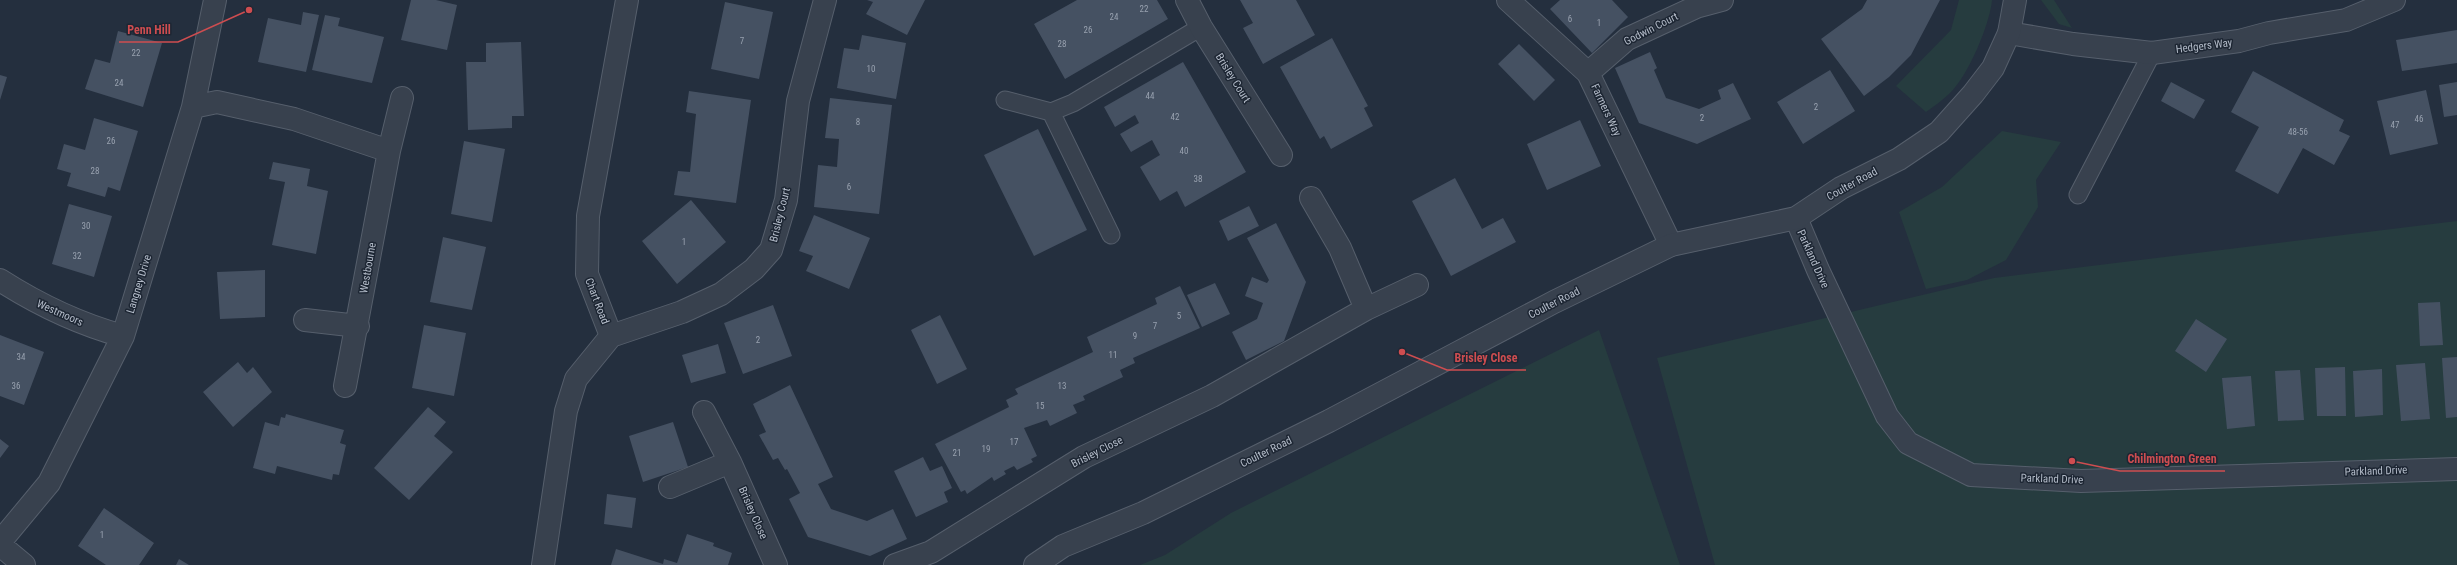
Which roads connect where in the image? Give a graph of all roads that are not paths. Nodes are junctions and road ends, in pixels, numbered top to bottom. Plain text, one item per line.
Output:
1 (215, 0) edge
2 (627, 0) edge
3 (825, 0) edge
4 (1187, 0) edge
5 (1508, 0) edge
6 (1722, 0) edge
7 (2015, 0) edge
8 (2394, 0) edge
9 (1201, 27) junction
10 (2010, 33) junction
11 (2152, 53) junction
12 (1588, 73) junction
13 (402, 98) dead end
14 (1005, 100) dead end
15 (193, 107) junction
16 (1051, 112) junction
17 (389, 151) junction
18 (1281, 155) dead end
19 (2078, 195) dead end
20 (1311, 198) dead end
21 (1796, 218) junction
22 (1111, 235) dead end
23 (1671, 245) junction
24 (0, 280) edge
25 (1417, 284) dead end
26 (1366, 309) junction
27 (305, 320) dead end
28 (358, 326) junction
29 (123, 336) junction
30 (611, 336) junction
31 (345, 386) dead end
32 (704, 412) dead end
33 (730, 462) junction
34 (2457, 469) edge
35 (670, 487) dead end
36 (0, 542) edge
37 (0, 545) edge
38 (24, 565) edge
39 (543, 565) edge
40 (776, 565) edge
41 (895, 565) edge
42 (1035, 565) edge

1 - 15 street, Langney Drive
2 - 30 street, Chart Road
3 - 30 street, Brisley Court
4 - 9 street, Brisley Court
5 - 12 street, Farmers Way
6 - 12 street, Godwin Court
7 - 10 street, Coulter Road
8 - 11 street, Hedgers Way
9 - 16 lane
9 - 18 street, Brisley Court
10 - 11 street, Hedgers Way
10 - 21 street, Coulter Road
11 - 19 lane
12 - 23 street, Farmers Way
13 - 17 street, Westbourne
14 - 16 lane
15 - 17 street
15 - 29 street, Langney Drive
16 - 22 lane
17 - 28 street, Westbourne
20 - 26 street
21 - 23 street, Coulter Road
21 - 34 street, Parkland Drive
23 - 42 street, Coulter Road
24 - 29 street, Westmoors
25 - 26 street, Brisley Close
26 - 41 street, Brisley Close
27 - 28 street
28 - 31 street, Westbourne
29 - 36 street, Langney Drive
30 - 39 street, Chart Road
32 - 33 street, Brisley Close
33 - 35 street
33 - 40 street, Brisley Close
37 - 38 street

